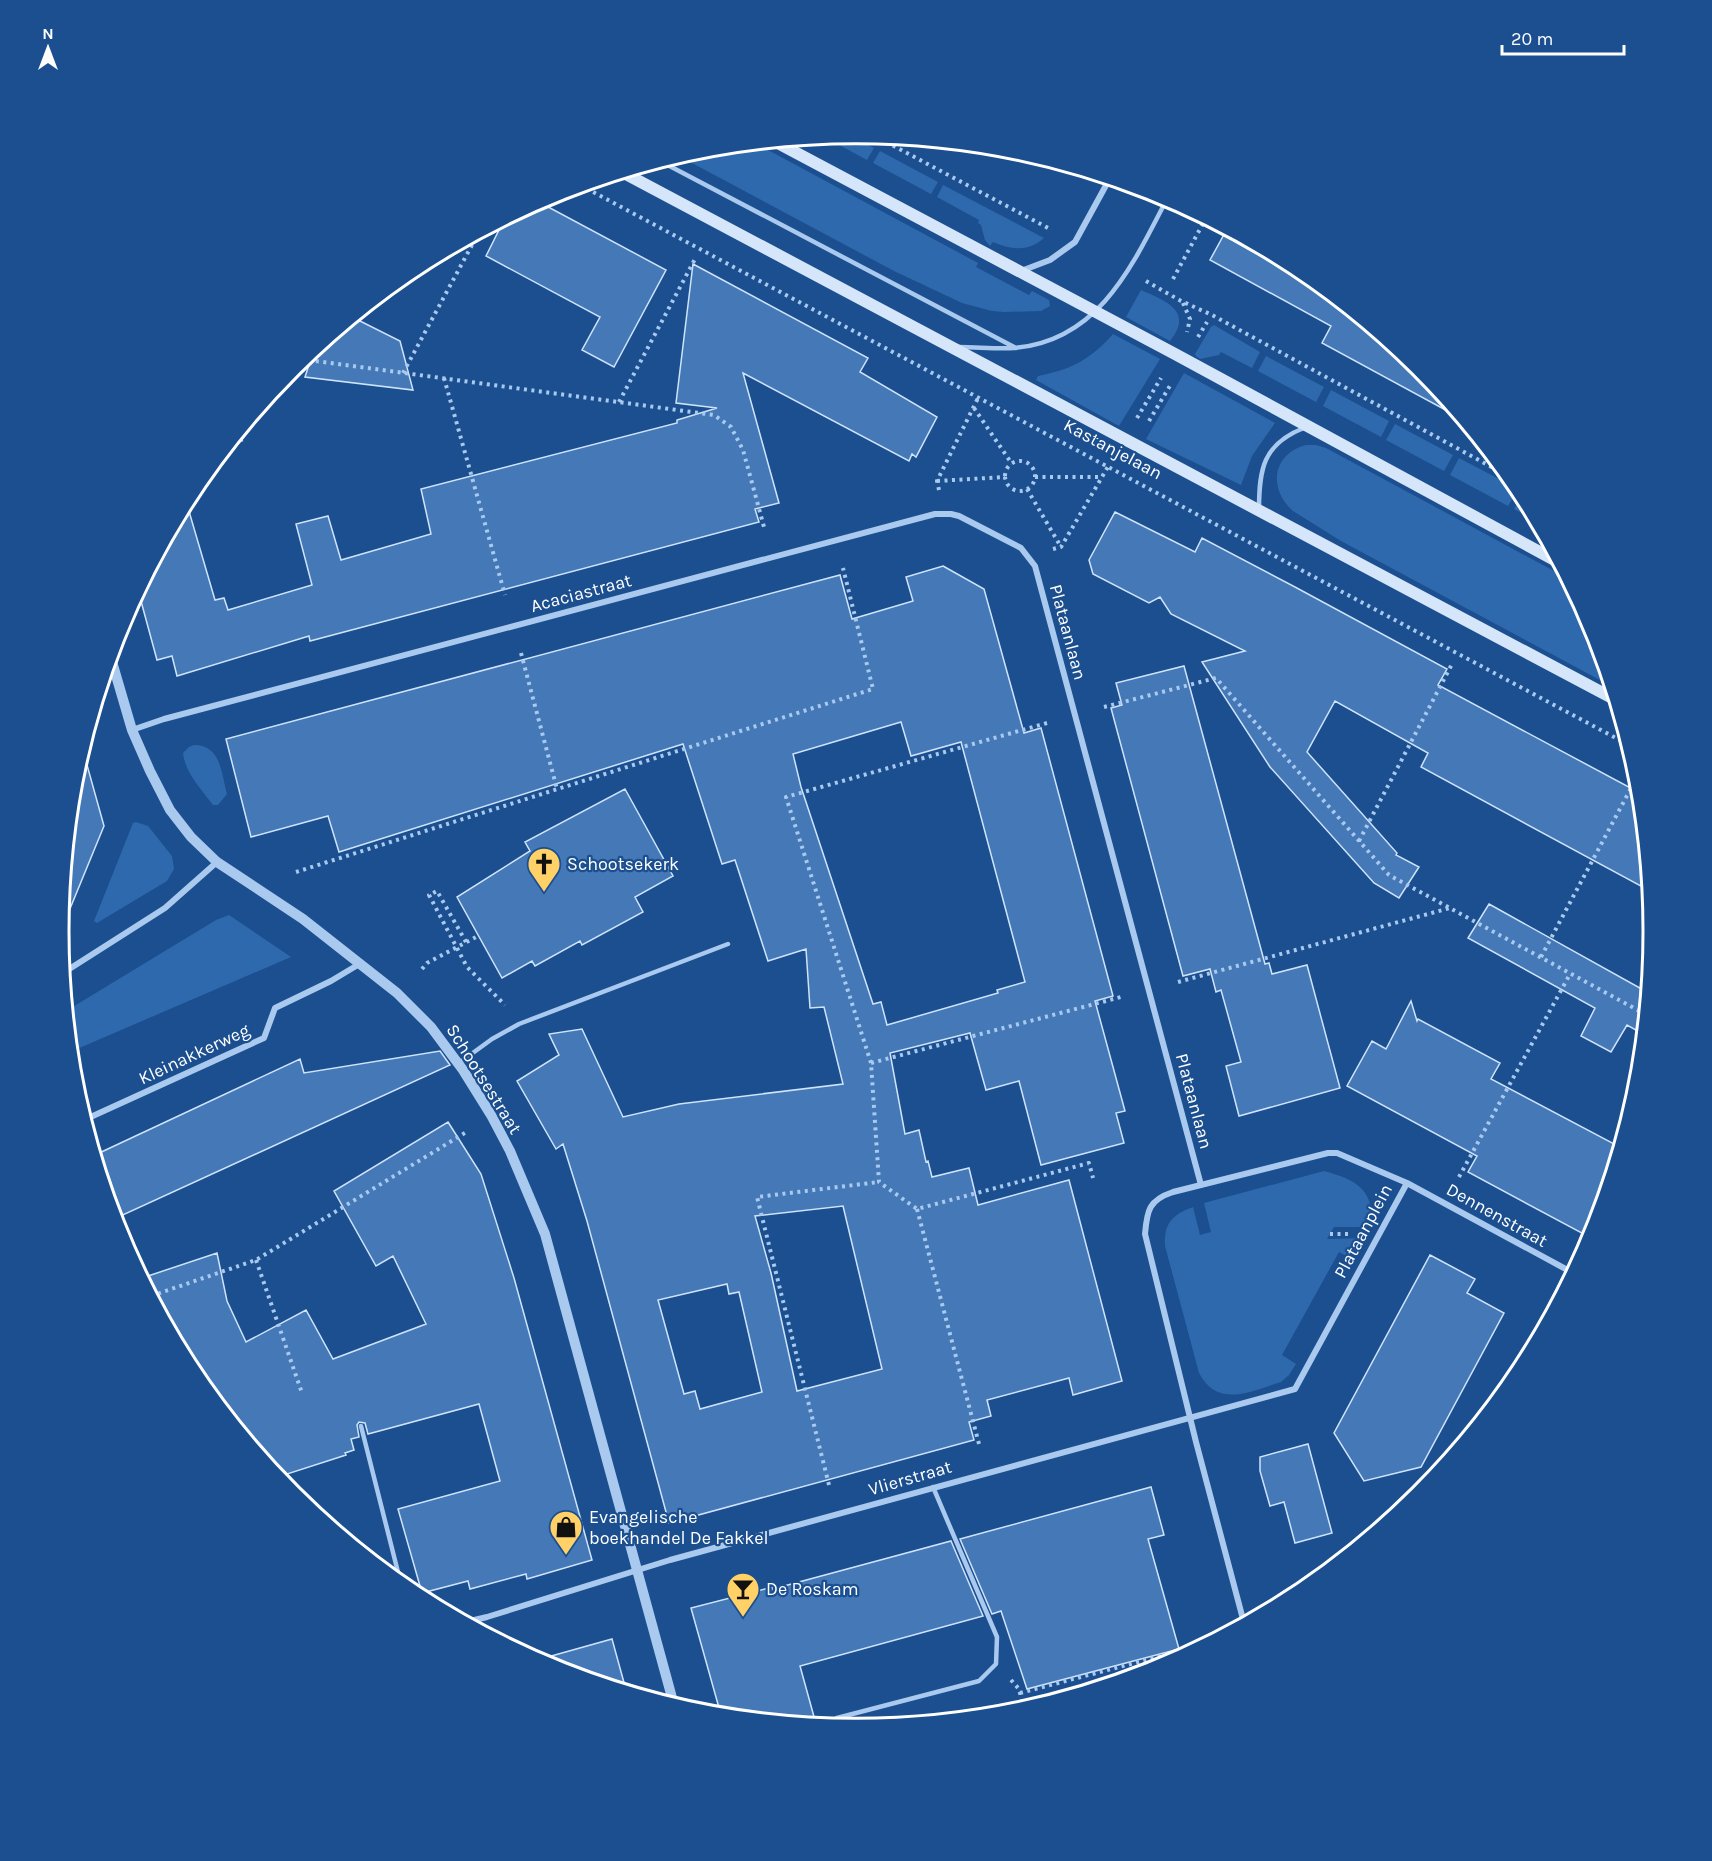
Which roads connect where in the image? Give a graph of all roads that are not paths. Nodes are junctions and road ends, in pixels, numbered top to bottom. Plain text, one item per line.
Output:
1 (785, 147) edge
2 (670, 166) edge
3 (631, 177) edge
4 (1107, 184) edge
5 (1164, 206) edge
6 (1018, 272) junction
7 (1096, 313) junction
8 (948, 347) junction
9 (1016, 348) junction
10 (1307, 427) junction
11 (1259, 510) junction
12 (1029, 557) joint
13 (1549, 557) edge
14 (114, 669) edge
15 (1606, 695) edge
16 (132, 730) junction
17 (217, 862) junction
18 (728, 944) dead end
19 (361, 963) junction
20 (70, 968) edge
21 (459, 1064) junction
22 (92, 1116) edge
23 (1407, 1183) junction
24 (1201, 1185) junction
25 (1566, 1270) edge
26 (1190, 1418) junction
27 (361, 1426) dead end
28 (933, 1488) junction
29 (397, 1570) edge
30 (638, 1570) junction
31 (1242, 1616) edge
32 (476, 1620) edge
33 (671, 1695) edge
34 (839, 1717) edge

1 - 6 main road
2 - 9 lane
3 - 8 main road, Kastanjelaan
4 - 6 street
5 - 7 lane
6 - 7 main road
7 - 9 lane
7 - 10 main road
8 - 9 lane
8 - 11 main road, Kastanjelaan
10 - 11 lane
10 - 13 main road
11 - 15 main road, Kastanjelaan
12 - 16 street, Acaciastraat
12 - 24 street, Plataanlaan
14 - 16 street, Schootsestraat
16 - 17 street, Schootsestraat
17 - 19 street, Schootsestraat
17 - 20 street
18 - 21 lane
19 - 21 street, Schootsestraat
19 - 22 street, Kleinakkerweg
21 - 30 street, Schootsestraat
23 - 24 street, Plataanplein
23 - 25 street, Dennenstraat
23 - 26 street, Plataanplein
24 - 26 street
26 - 28 street, Vlierstraat
26 - 31 street
27 - 29 lane
28 - 30 street, Vlierstraat
28 - 34 lane
30 - 32 street, Vlierstraat
30 - 33 street, Schootsestraat

